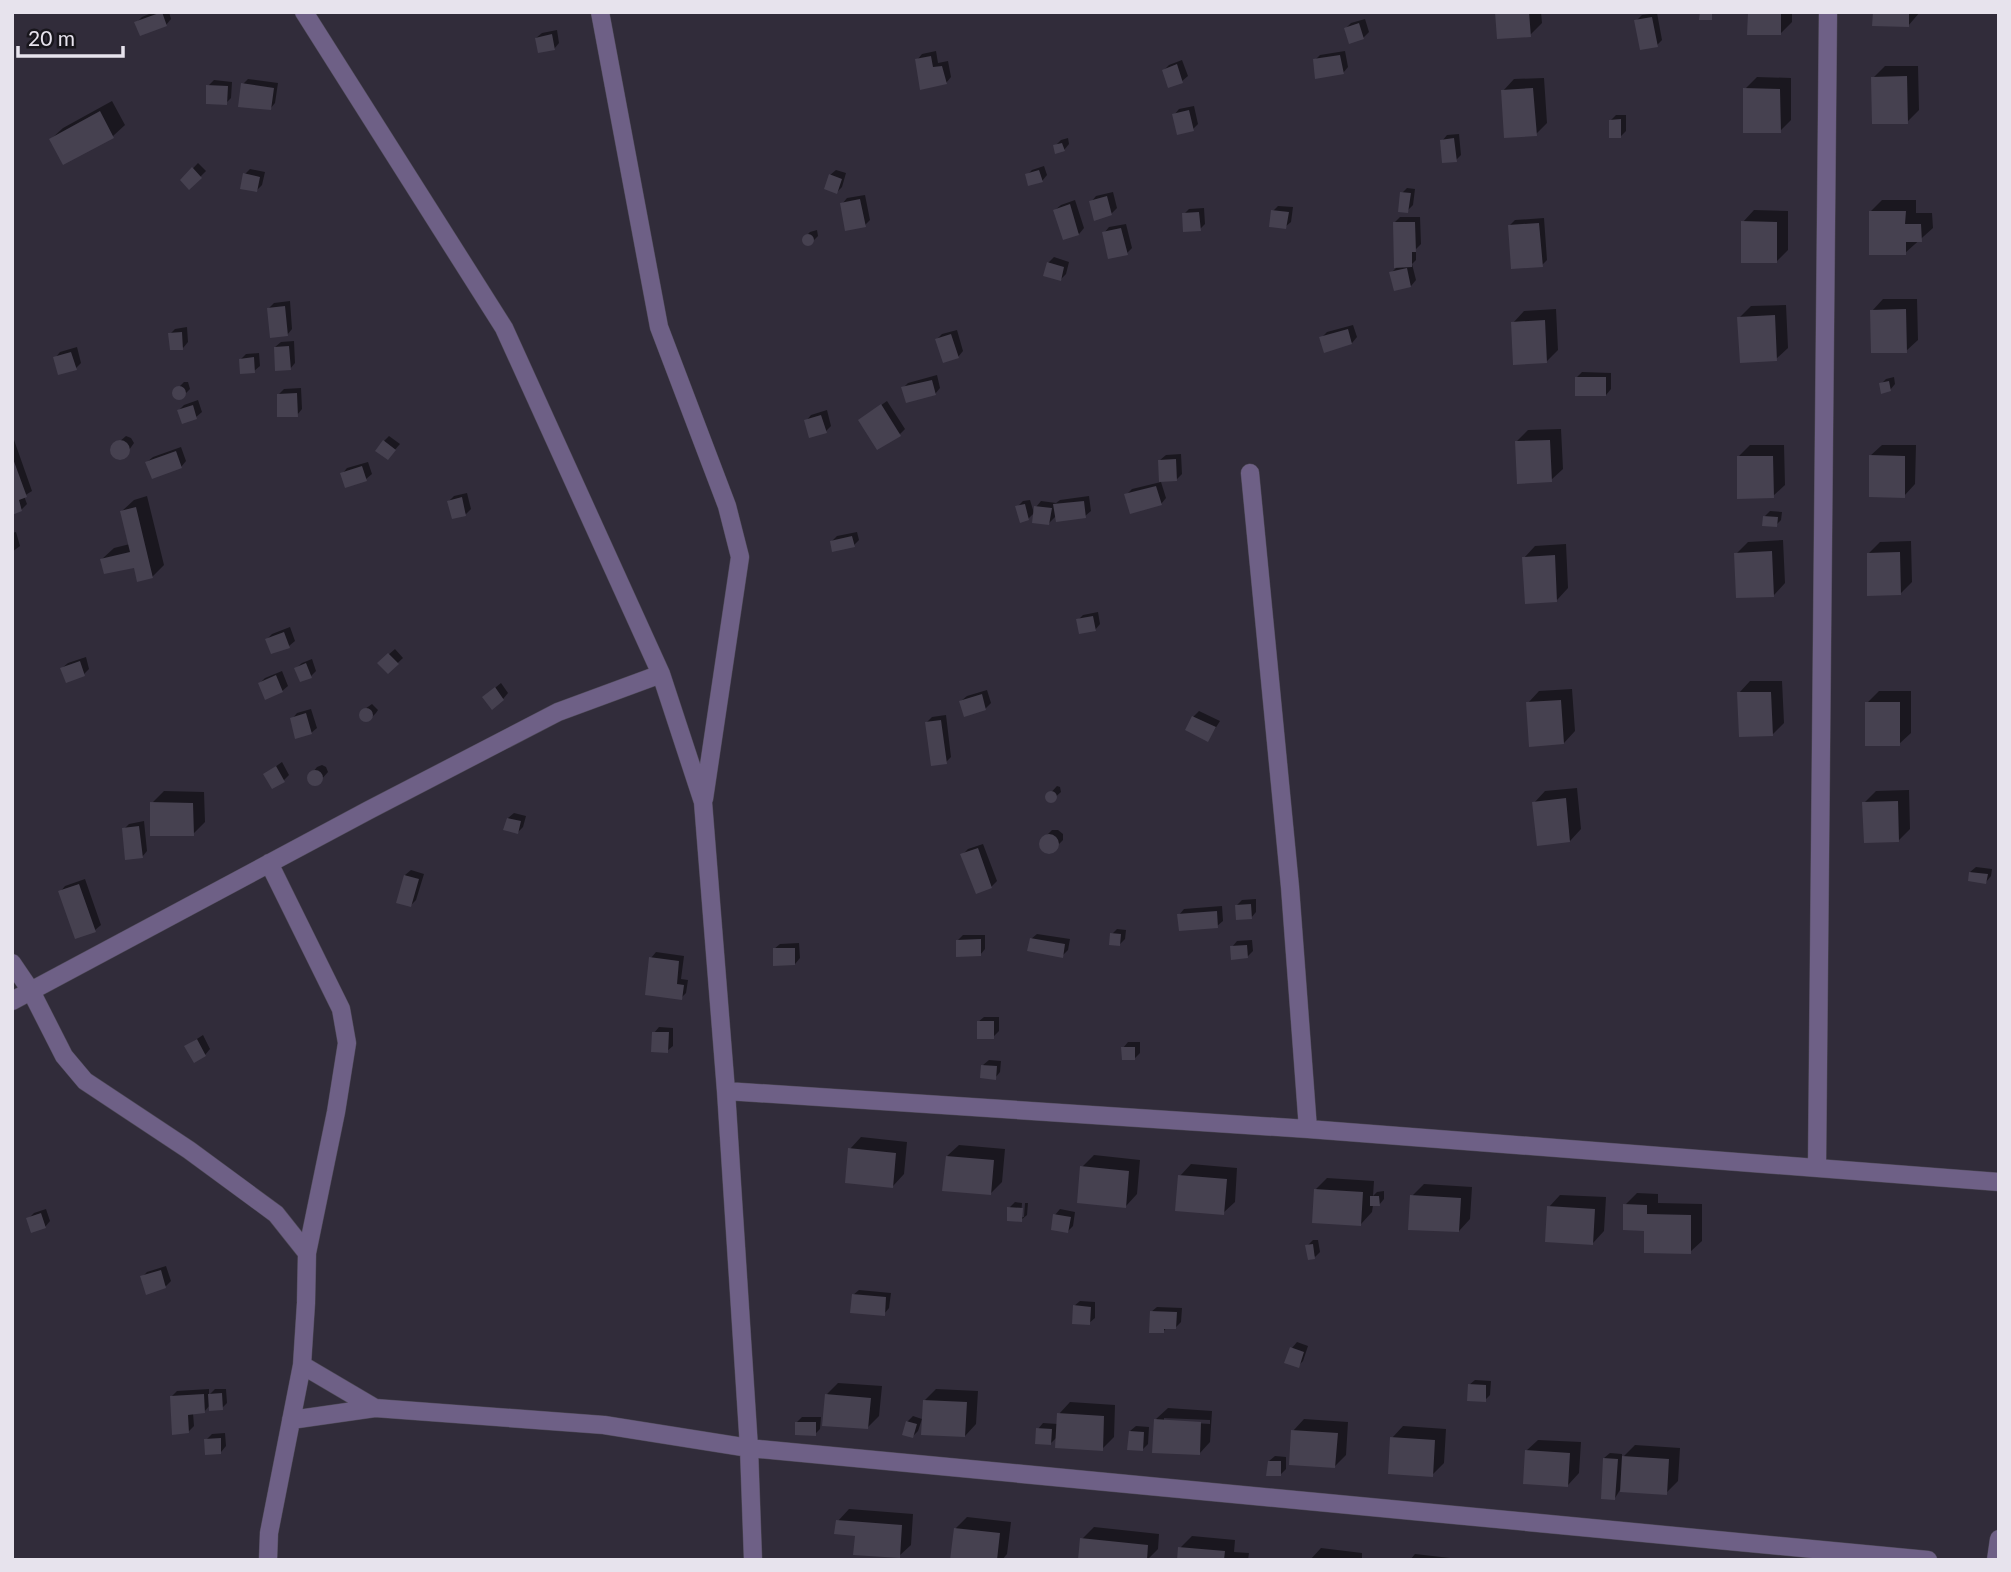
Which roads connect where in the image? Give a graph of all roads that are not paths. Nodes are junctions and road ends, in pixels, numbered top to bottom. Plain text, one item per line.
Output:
1 (304, 12) edge
2 (600, 12) edge
3 (1828, 12) edge
4 (1250, 473) dead end
5 (661, 674) junction
6 (704, 802) junction
7 (269, 863) junction
8 (12, 963) edge
9 (31, 991) junction
10 (12, 1001) edge
11 (726, 1091) junction
12 (1307, 1129) junction
13 (1817, 1168) junction
14 (1999, 1182) edge
15 (307, 1253) junction
16 (302, 1365) junction
17 (375, 1408) junction
18 (291, 1420) junction
19 (749, 1448) junction
20 (1999, 1539) edge
21 (268, 1560) edge
22 (753, 1560) edge
23 (1928, 1560) edge
24 (1996, 1560) edge

1 - 5 lane
2 - 6 lane
3 - 13 lane
4 - 12 lane
5 - 6 lane
5 - 7 lane
6 - 11 lane
7 - 9 lane
7 - 15 lane
8 - 9 lane
9 - 10 lane
9 - 15 lane
11 - 12 lane
11 - 19 lane
12 - 13 lane
13 - 14 lane
15 - 16 lane
16 - 17 lane
16 - 18 lane
17 - 18 lane
17 - 19 lane
18 - 21 lane
19 - 22 lane
19 - 23 lane
20 - 24 lane

